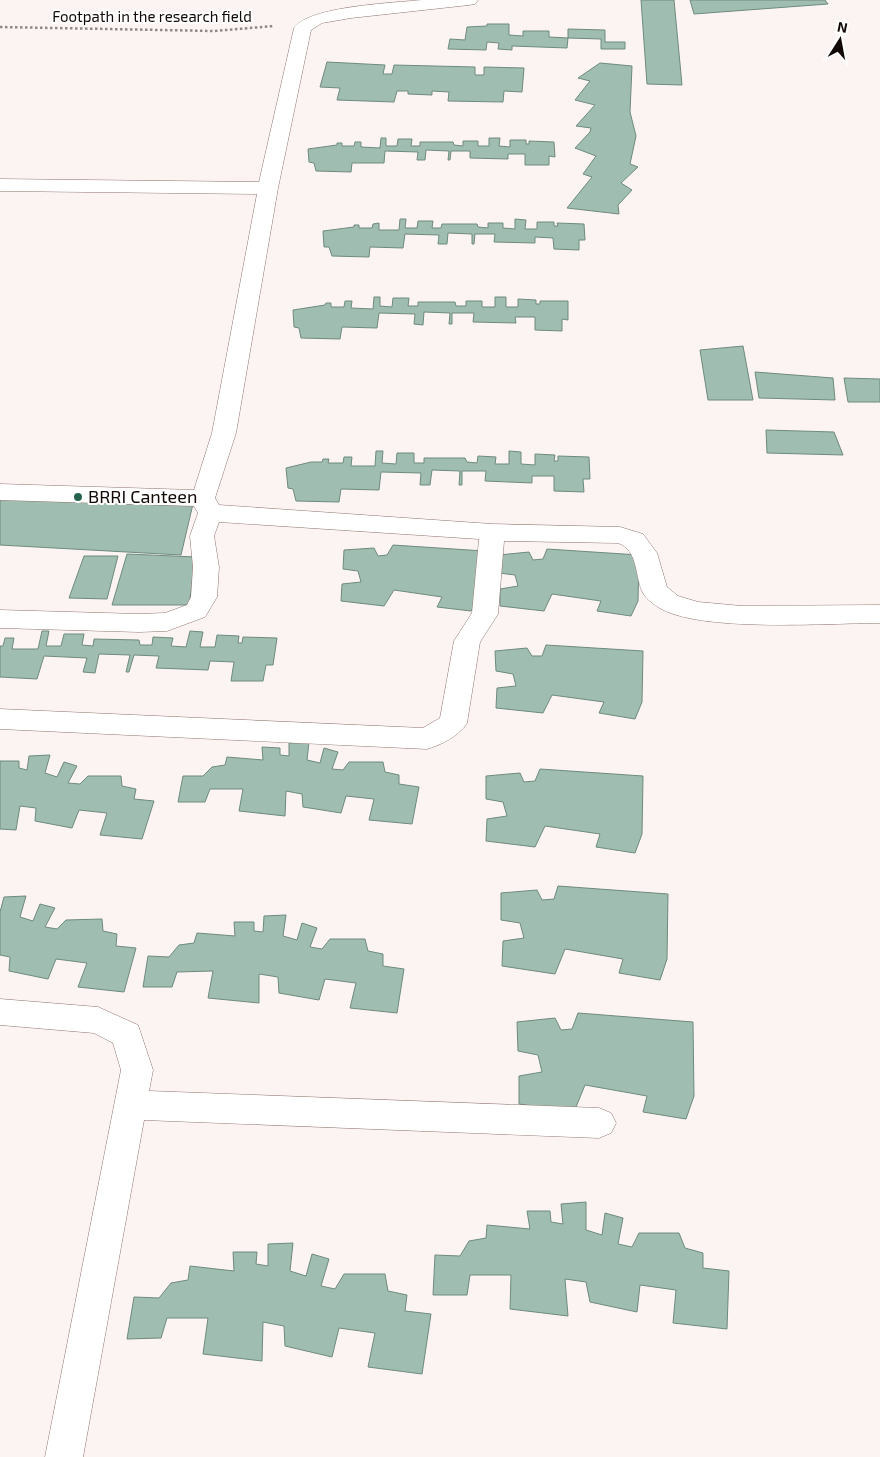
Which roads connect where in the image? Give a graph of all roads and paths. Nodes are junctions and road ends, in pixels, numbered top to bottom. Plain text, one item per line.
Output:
1 (469, 0) edge
2 (0, 27) edge
3 (303, 28) junction
4 (0, 185) edge
5 (268, 188) junction
6 (0, 492) edge
7 (207, 506) junction
8 (492, 532) junction
9 (880, 614) edge
10 (0, 619) edge
11 (0, 719) edge
12 (0, 1012) edge
13 (130, 1105) junction
14 (599, 1124) dead end
15 (64, 1457) edge

1 - 3 street
2 - 3 path, Footpath in the research field
3 - 5 street
4 - 5 street
5 - 7 street
6 - 7 street
7 - 8 street
7 - 10 street
8 - 9 street
8 - 11 street
12 - 13 street
13 - 14 street
13 - 15 street

